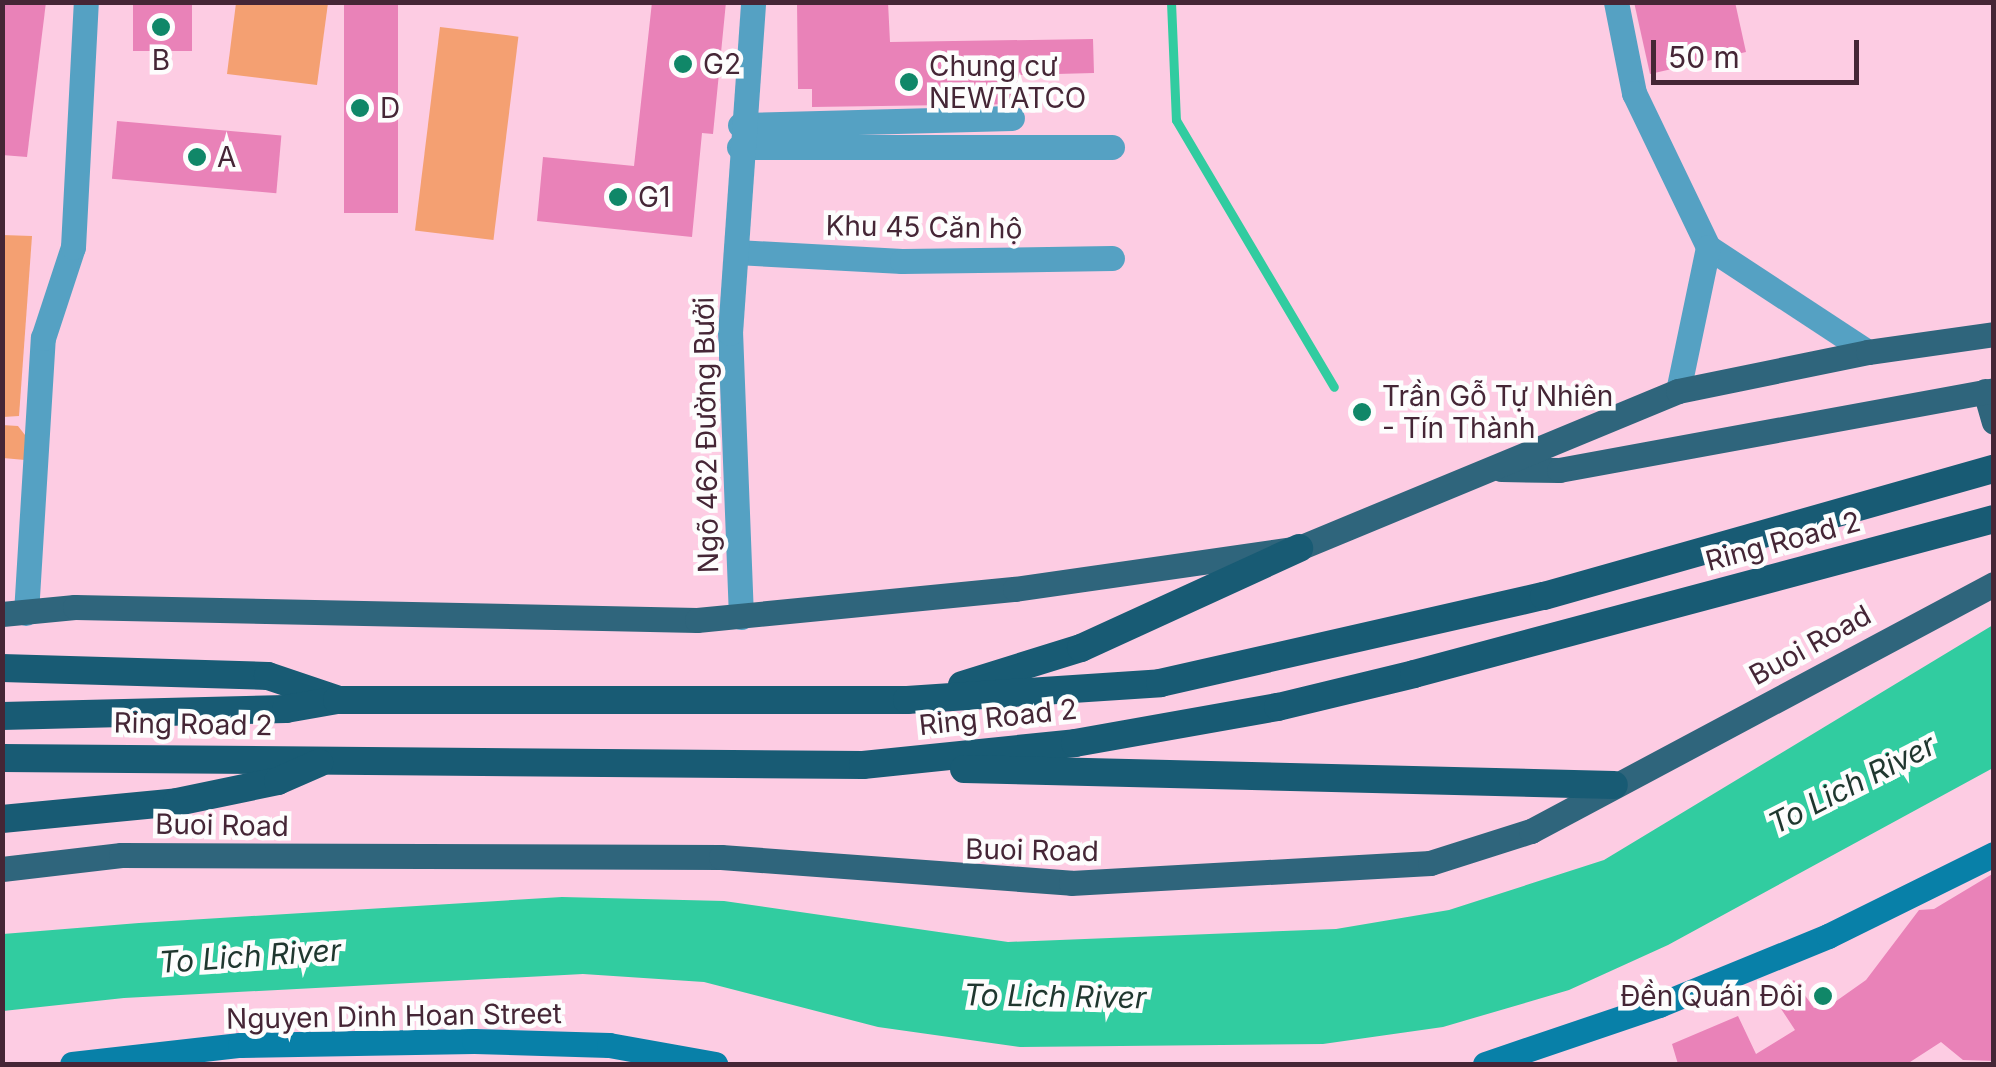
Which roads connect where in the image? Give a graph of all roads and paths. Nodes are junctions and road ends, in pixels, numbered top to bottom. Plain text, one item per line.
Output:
1 (86, 2) edge
2 (753, 2) edge
3 (1616, 2) edge
4 (1012, 118) dead end
5 (740, 136) junction
6 (1112, 148) dead end
7 (1708, 247) junction
8 (736, 252) junction
9 (1112, 258) dead end
10 (1994, 334) edge
11 (1868, 352) junction
12 (1990, 390) edge
13 (1678, 392) junction
14 (1994, 422) edge
15 (1488, 468) junction
16 (1994, 468) edge
17 (1984, 522) edge
18 (1299, 548) junction
19 (1994, 584) edge
20 (14, 613) edge
21 (741, 617) junction
22 (2, 668) edge
23 (337, 700) junction
24 (907, 700) junction
25 (2, 716) edge
26 (2, 758) edge
27 (324, 761) junction
28 (862, 765) junction
29 (1614, 785) junction
30 (2, 819) edge
31 (1994, 854) edge
32 (2, 869) edge
33 (72, 1064) edge
34 (716, 1064) edge
35 (1486, 1064) edge

1 - 20 street
2 - 5 street, Ngõ 462 Đường Bưởi
3 - 7 street
4 - 5 street
5 - 6 street
5 - 8 street, Ngõ 462 Đường Bưởi
7 - 11 street
7 - 13 street
8 - 9 street, Khu 45 Căn hộ
8 - 21 street, Ngõ 462 Đường Bưởi
10 - 11 main road
11 - 13 main road
12 - 14 main road
12 - 15 main road
13 - 15 main road
15 - 18 main road
16 - 24 highway, Ring Road 2
17 - 28 highway, Ring Road 2
18 - 21 main road
18 - 24 highway
19 - 29 main road, Buoi Road
20 - 21 main road
22 - 23 highway
23 - 24 highway, Ring Road 2
23 - 25 highway, Ring Road 2
26 - 27 highway, Ring Road 2
27 - 28 highway, Ring Road 2
27 - 30 highway
28 - 29 highway
29 - 32 main road, Buoi Road
31 - 35 main road
33 - 34 main road, Nguyen Dinh Hoan Street

